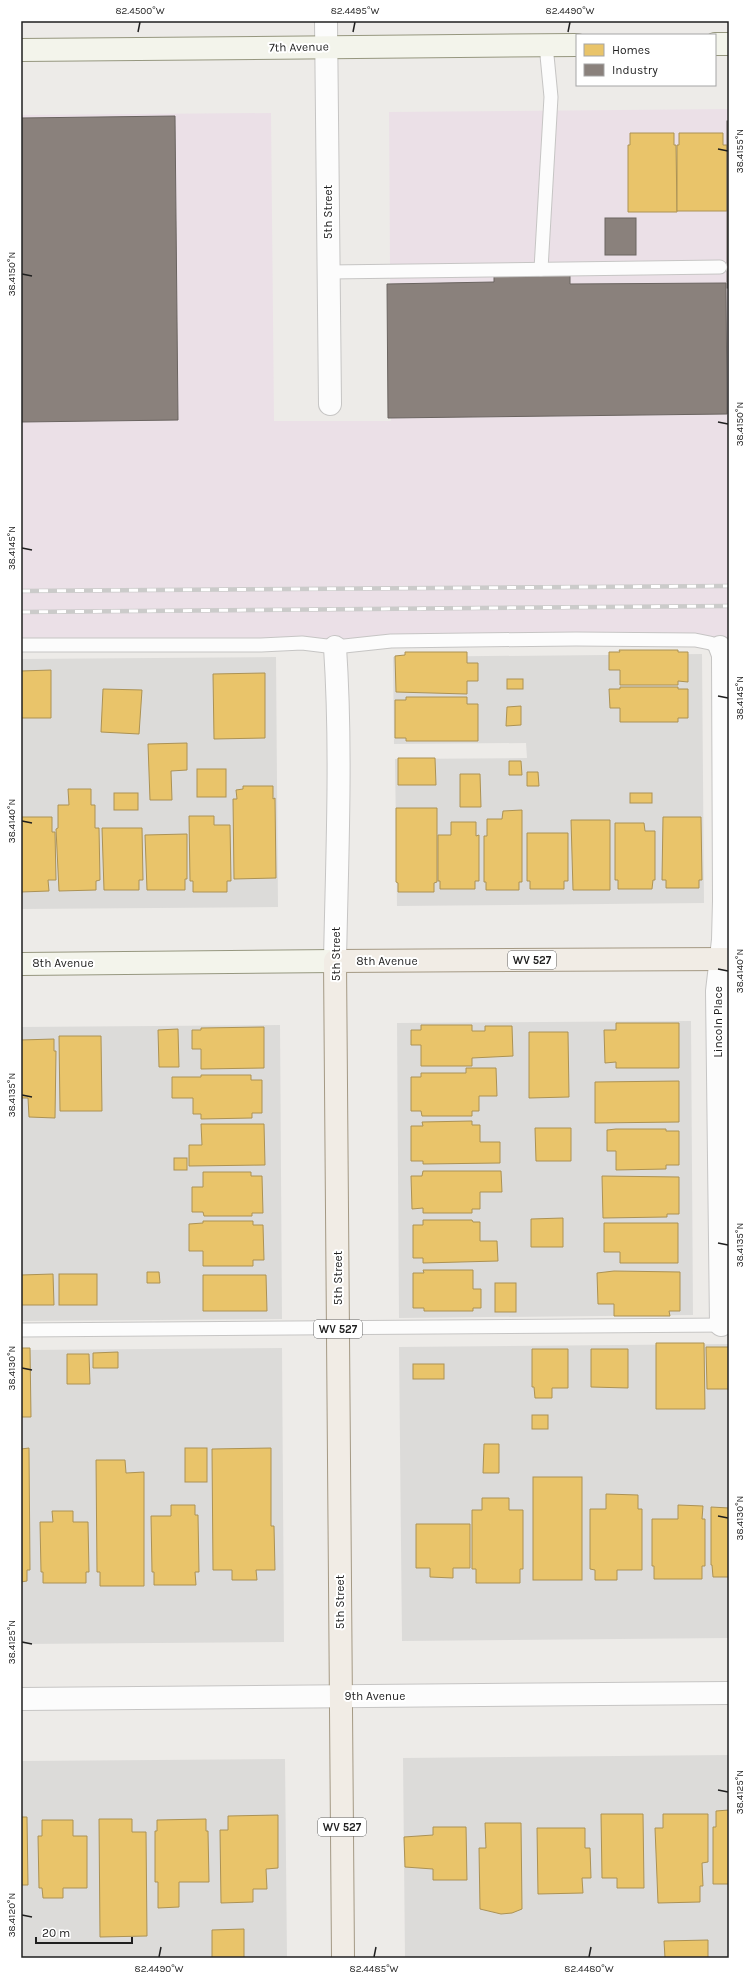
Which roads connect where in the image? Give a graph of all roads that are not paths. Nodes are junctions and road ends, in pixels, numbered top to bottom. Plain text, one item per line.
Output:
1 (326, 21) edge
2 (716, 44) edge
3 (729, 44) edge
4 (546, 45) junction
5 (576, 45) edge
6 (327, 47) junction
7 (21, 50) edge
8 (720, 267) dead end
9 (541, 269) junction
10 (329, 272) junction
11 (330, 404) dead end
12 (21, 645) edge
13 (335, 647) junction
14 (720, 647) joint
15 (725, 959) edge
16 (335, 961) junction
17 (21, 964) edge
18 (725, 1325) edge
19 (338, 1328) junction
20 (21, 1330) edge
21 (729, 1693) edge
22 (341, 1696) junction
23 (21, 1699) edge
24 (343, 1958) edge

1 - 6 street, 5th Street
2 - 3 street
4 - 5 street, 7th Avenue
4 - 6 street, 7th Avenue
4 - 9 lane
6 - 7 street, 7th Avenue
6 - 10 street, 5th Street
8 - 9 lane
9 - 10 lane
10 - 11 street, 5th Street
12 - 13 lane
13 - 14 lane
13 - 16 street, 5th Street
14 - 15 street, Lincoln Place
15 - 16 main road, 8th Avenue / WV 527
15 - 18 street, Lincoln Place
16 - 17 street, 8th Avenue
16 - 19 main road, 5th Street / WV 527
18 - 19 lane
19 - 20 lane
19 - 22 main road, 5th Street / WV 527
21 - 22 street, 9th Avenue
22 - 23 street, 9th Avenue
22 - 24 main road, 5th Street / WV 527

